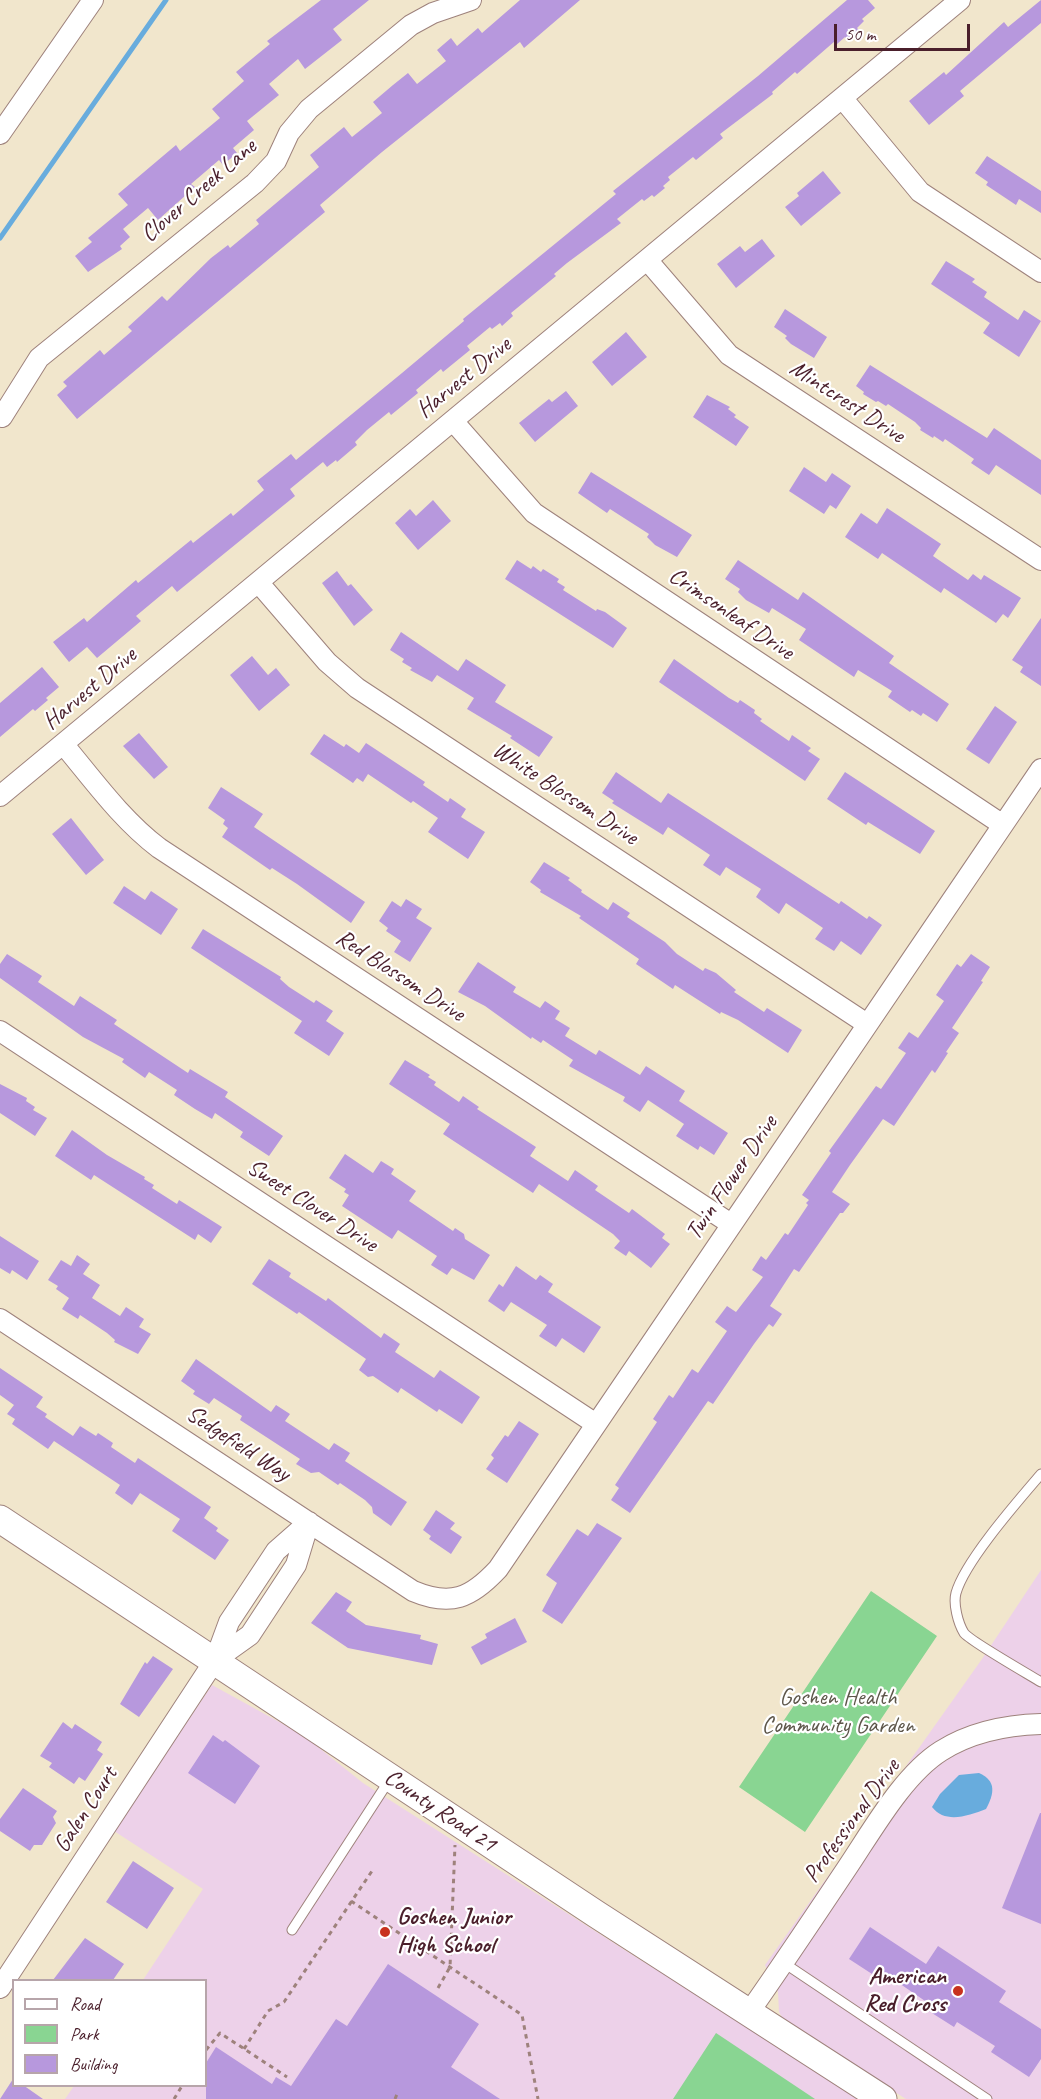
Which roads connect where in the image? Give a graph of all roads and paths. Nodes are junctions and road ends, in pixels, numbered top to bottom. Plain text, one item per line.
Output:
1 (93, 0) edge
2 (471, 0) edge
3 (960, 0) edge
4 (843, 99) junction
5 (0, 134) edge
6 (648, 261) junction
7 (1041, 272) edge
8 (2, 417) dead end
9 (453, 420) junction
10 (1041, 560) edge
11 (258, 582) junction
12 (64, 745) junction
13 (1041, 769) edge
14 (0, 796) edge
15 (1003, 825) junction
16 (867, 1024) junction
17 (0, 1031) edge
18 (731, 1224) junction
19 (0, 1319) edge
20 (596, 1424) junction
21 (1041, 1474) edge
22 (0, 1519) edge
23 (309, 1522) junction
24 (452, 1599) joint
25 (215, 1660) junction
26 (1041, 1682) edge
27 (1041, 1724) edge
28 (390, 1778) junction
29 (465, 1827) junction
30 (372, 1871) dead end
31 (351, 1901) junction
32 (292, 1930) dead end
33 (784, 1963) junction
34 (450, 1967) junction
35 (0, 1988) edge
36 (438, 1988) dead end
37 (750, 2011) junction
38 (207, 2049) edge
39 (244, 2049) junction
40 (288, 2077) dead end
41 (397, 2094) dead end
42 (395, 2099) edge
43 (538, 2099) edge
44 (883, 2099) edge
45 (987, 2099) edge

1 - 5 street
2 - 8 street, Clover Creek Lane
3 - 4 street, Harvest Drive
4 - 6 street, Harvest Drive
4 - 7 street
6 - 9 street, Harvest Drive
6 - 10 street, Mintcrest Drive
9 - 11 street, Harvest Drive
9 - 15 street, Crimsonleaf Drive
11 - 12 street, Harvest Drive
11 - 16 street, White Blossom Drive
12 - 14 street, Harvest Drive
12 - 18 street, Red Blossom Drive
13 - 15 street, Twin Flower Drive
15 - 16 street, Twin Flower Drive
16 - 18 street, Twin Flower Drive
17 - 20 street, Sweet Clover Drive
18 - 20 street, Twin Flower Drive
19 - 23 street, Sedgefield Way
20 - 24 street, Twin Flower Drive
21 - 26 lane
22 - 25 street, County Road 21
23 - 24 street, Sedgefield Way
23 - 25 street
25 - 28 street, County Road 21
25 - 35 street, Galen Court
27 - 33 street, Professional Drive
28 - 29 street, County Road 21
28 - 32 lane
29 - 34 path
29 - 37 street, County Road 21
30 - 31 path
31 - 34 path
31 - 39 path
33 - 37 street, Professional Drive
33 - 45 lane
34 - 36 path
34 - 43 path
37 - 44 street, County Road 21
38 - 39 path
39 - 40 path
41 - 42 path

